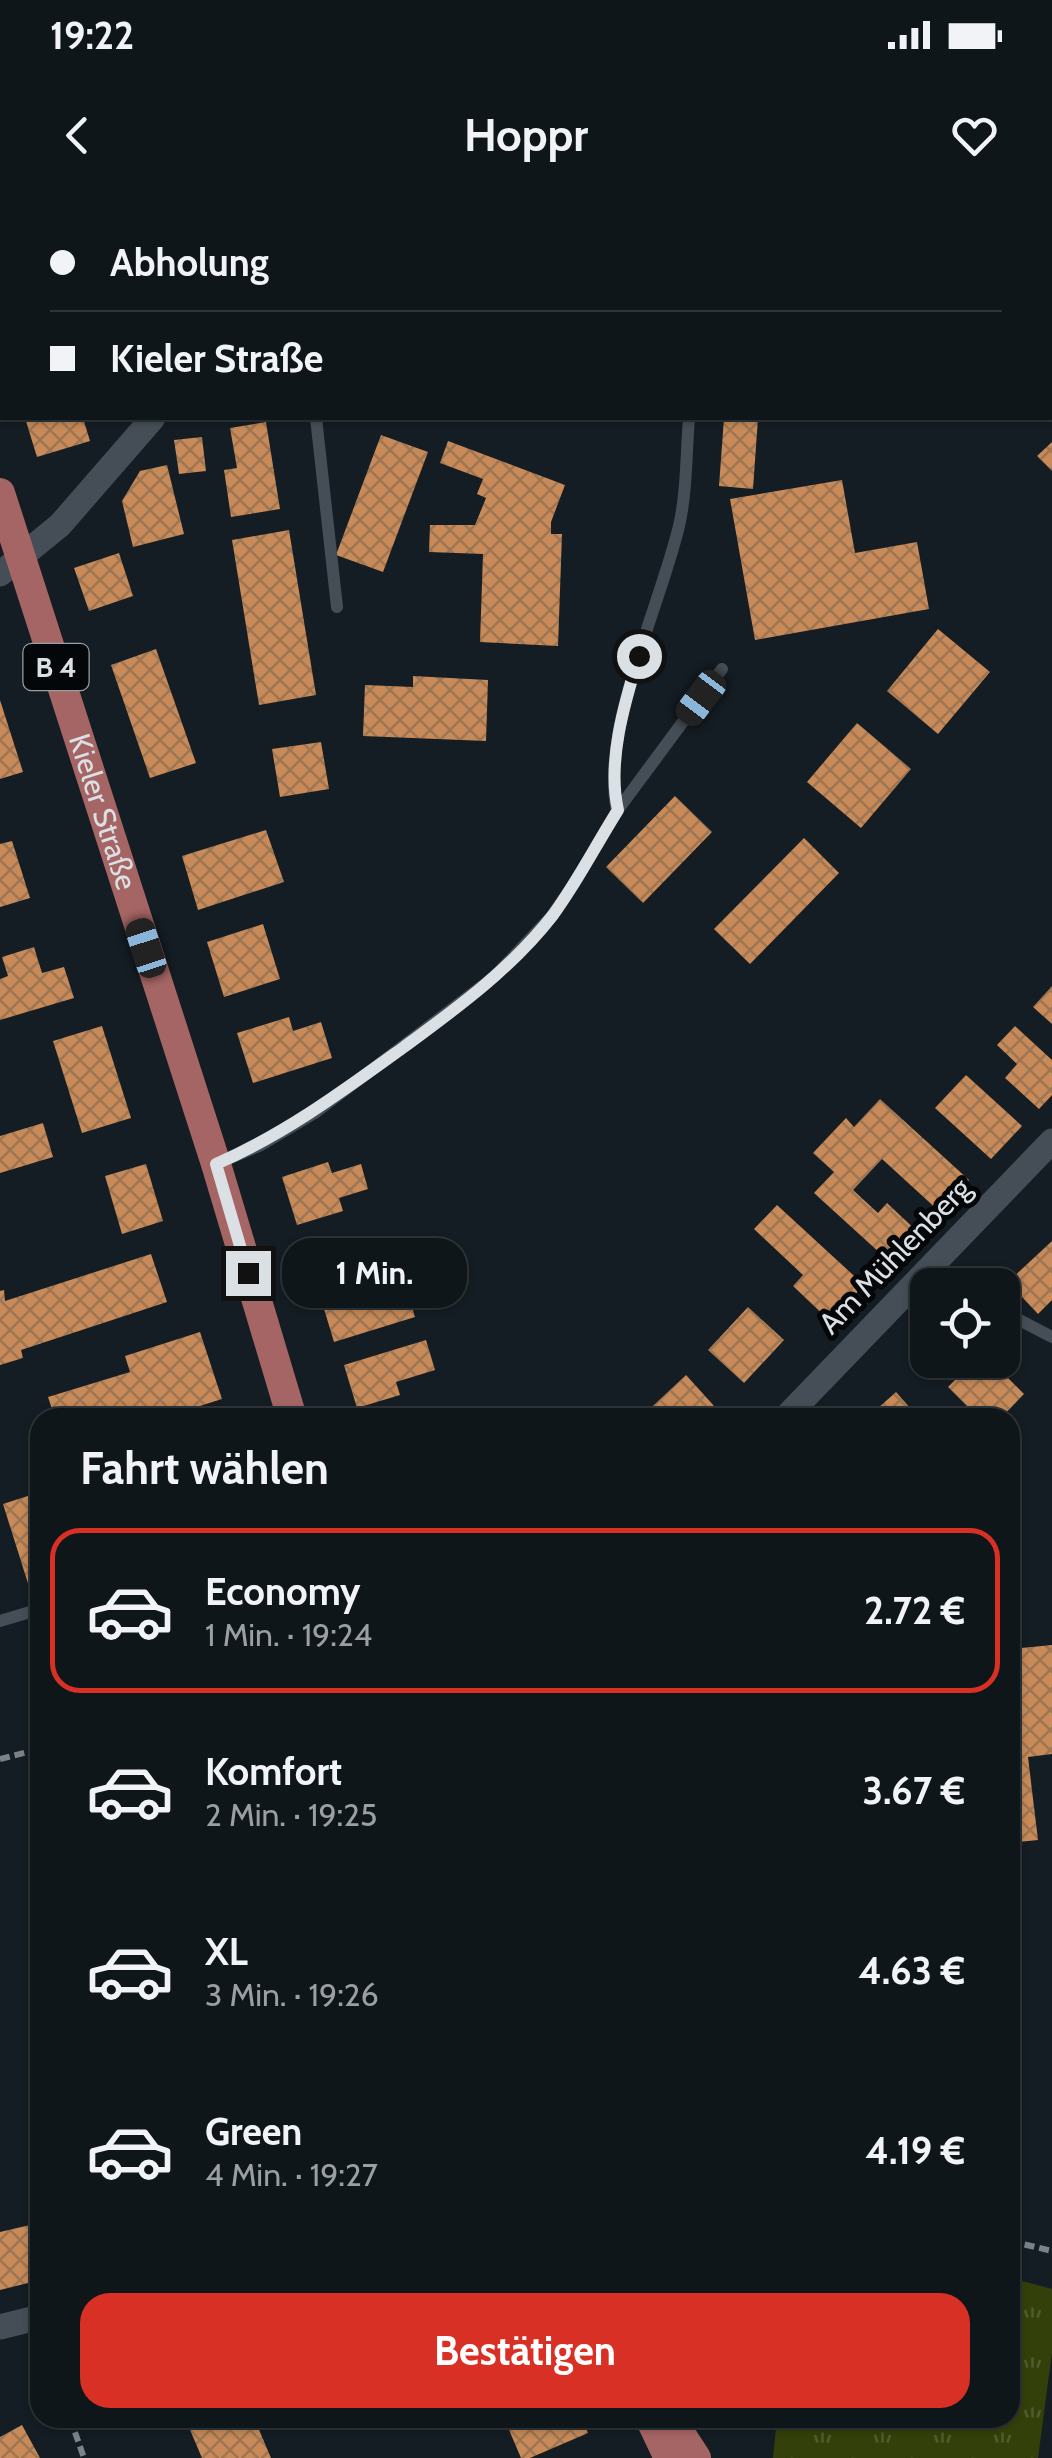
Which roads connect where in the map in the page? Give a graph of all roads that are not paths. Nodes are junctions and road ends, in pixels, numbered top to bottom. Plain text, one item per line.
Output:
1 (151, 420) edge
2 (316, 420) edge
3 (689, 420) edge
4 (0, 493) edge
5 (11, 566) edge
6 (337, 607) dead end
7 (722, 669) dead end
8 (618, 810) junction
9 (1052, 1141) edge
10 (216, 1164) junction
11 (926, 1268) edge
12 (910, 1285) edge
13 (1020, 1320) edge
14 (1052, 1336) edge
15 (289, 1408) edge
16 (794, 1408) edge
17 (30, 1611) edge
18 (0, 1621) edge
19 (30, 2320) edge
20 (0, 2327) edge
21 (654, 2428) edge
22 (676, 2428) edge
23 (668, 2458) edge
24 (696, 2458) edge

1 - 5 street
2 - 6 lane
3 - 8 lane
4 - 5 main road, Kieler Straße / B 4
5 - 10 main road, Kieler Straße / B 4
7 - 8 lane
8 - 10 lane
9 - 11 street, Am Mühlenberg
10 - 15 main road, Kieler Straße / B 4
12 - 16 street, Am Mühlenberg
13 - 14 lane
17 - 18 lane
19 - 20 street
21 - 23 main road
22 - 24 main road

